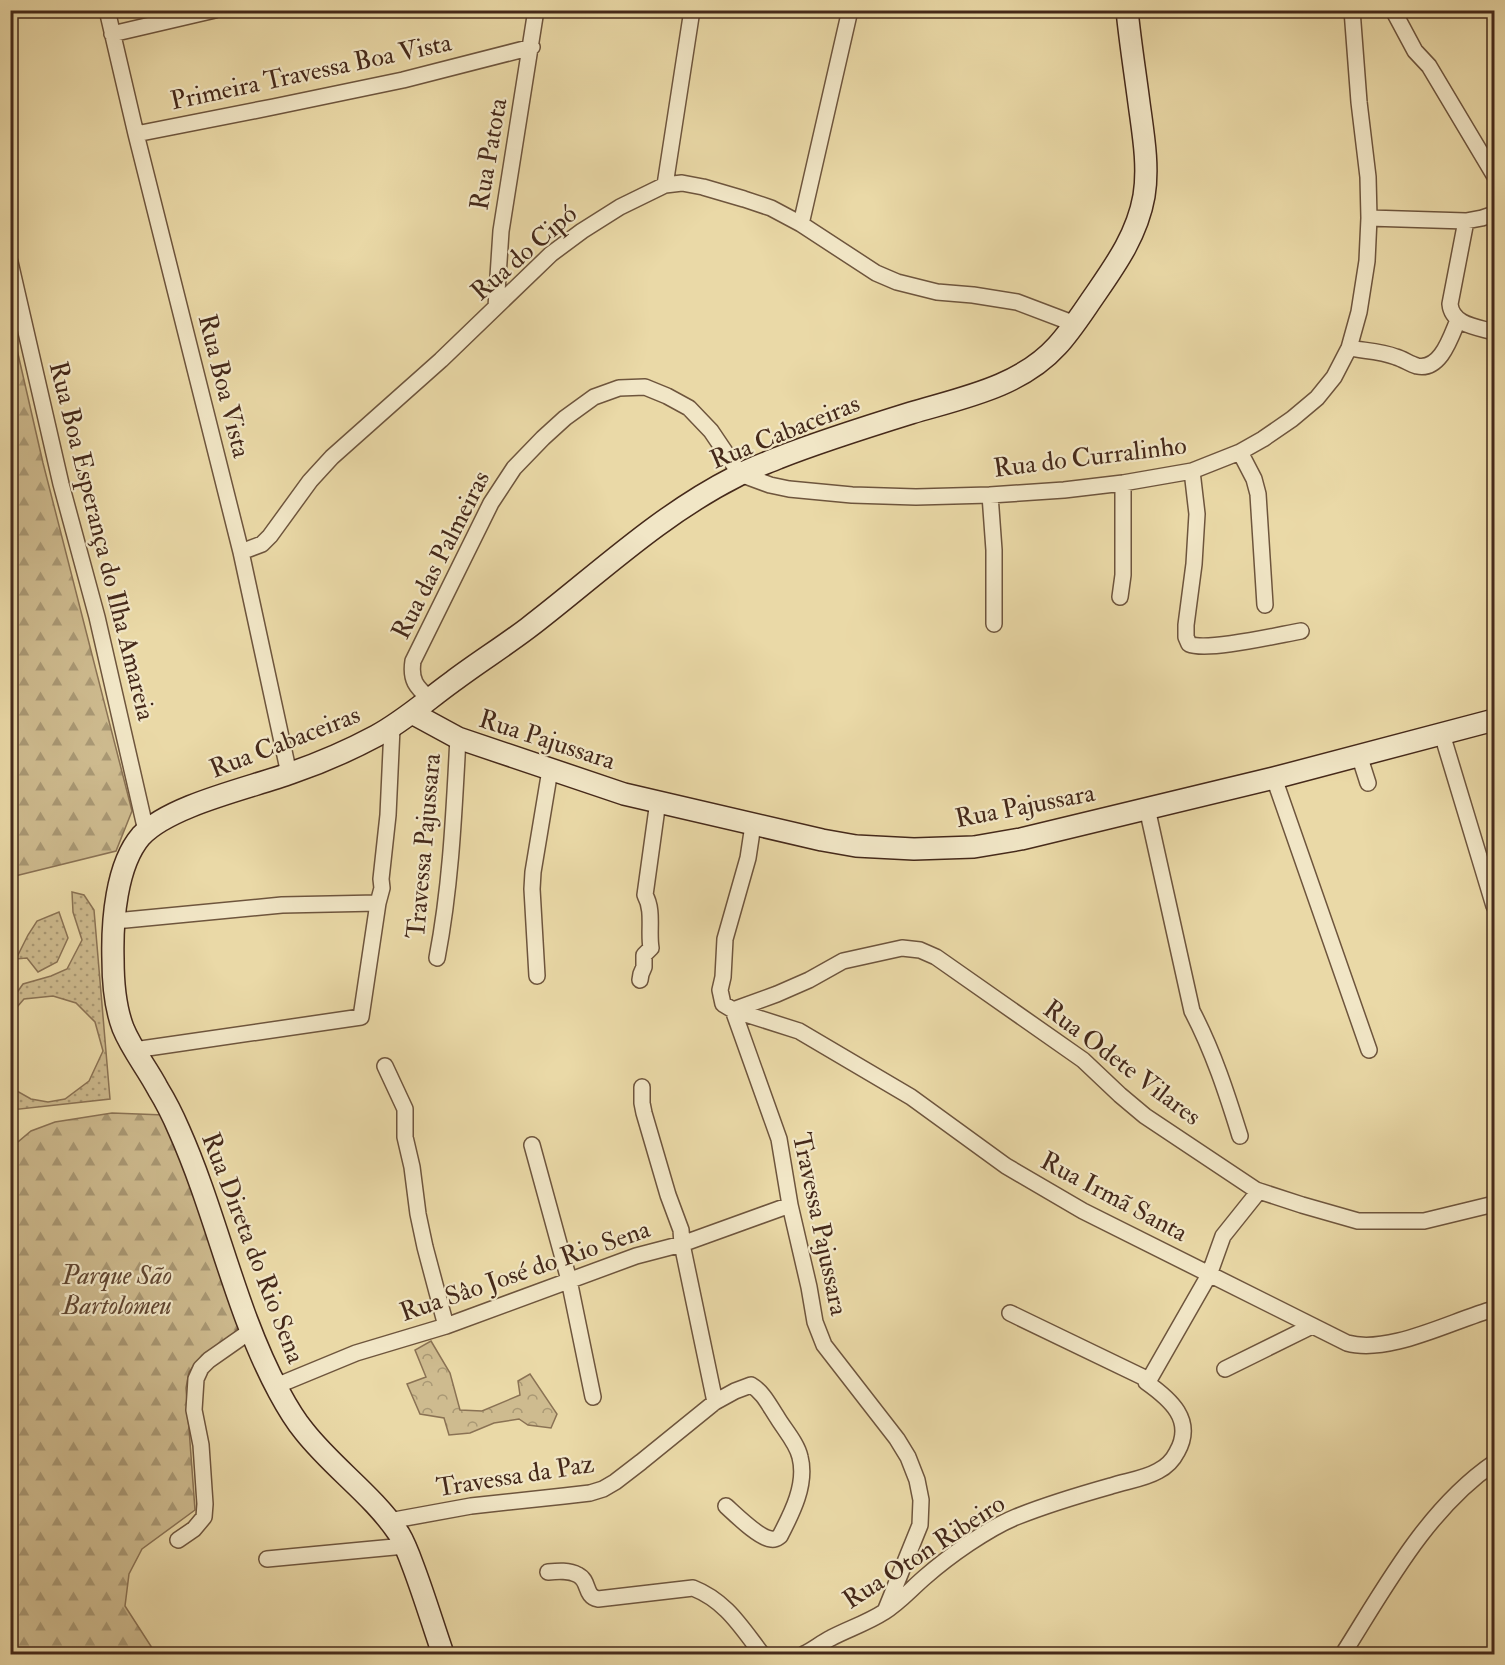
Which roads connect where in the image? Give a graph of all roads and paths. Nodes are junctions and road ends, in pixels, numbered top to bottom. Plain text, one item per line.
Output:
1 (107, 10) edge
2 (215, 10) edge
3 (536, 10) edge
4 (692, 10) edge
5 (850, 10) edge
6 (1127, 10) edge
7 (1352, 10) edge
8 (1393, 10) edge
9 (112, 34) junction
10 (532, 47) junction
11 (136, 134) junction
12 (1494, 175) edge
13 (665, 185) junction
14 (1494, 214) edge
15 (1369, 218) junction
16 (1466, 221) junction
17 (801, 224) junction
18 (10, 262) edge
19 (496, 307) junction
20 (1458, 320) junction
21 (1075, 324) junction
22 (1494, 332) edge
23 (1349, 348) junction
24 (1240, 452) junction
25 (1192, 471) junction
26 (740, 474) junction
27 (1123, 483) junction
28 (990, 495) junction
29 (241, 552) junction
30 (1120, 597) dead end
31 (1265, 605) dead end
32 (994, 624) dead end
33 (1301, 631) dead end
34 (430, 699) junction
35 (412, 713) junction
36 (1494, 720) edge
37 (392, 728) junction
38 (1442, 734) junction
39 (458, 738) junction
40 (1359, 755) junction
41 (550, 770) junction
42 (290, 774) junction
43 (1274, 778) junction
44 (1368, 783) dead end
45 (658, 801) junction
46 (1148, 814) junction
47 (753, 825) junction
48 (146, 831) junction
49 (378, 903) junction
50 (1494, 906) edge
51 (115, 921) junction
52 (437, 958) dead end
53 (537, 976) dead end
54 (640, 980) dead end
55 (732, 1010) junction
56 (134, 1050) junction
57 (1369, 1050) dead end
58 (385, 1066) dead end
59 (642, 1087) dead end
60 (1240, 1136) dead end
61 (532, 1145) dead end
62 (1259, 1191) junction
63 (790, 1204) junction
64 (1494, 1204) edge
65 (682, 1244) junction
66 (1209, 1275) junction
67 (569, 1280) junction
68 (1494, 1309) edge
69 (1010, 1313) dead end
70 (446, 1326) junction
71 (1312, 1326) junction
72 (252, 1330) junction
73 (1225, 1369) dead end
74 (1149, 1380) junction
75 (276, 1386) junction
76 (593, 1397) dead end
77 (715, 1402) junction
78 (1494, 1463) edge
79 (726, 1506) dead end
80 (389, 1521) junction
81 (178, 1540) dead end
82 (405, 1546) junction
83 (267, 1559) dead end
84 (548, 1572) dead end
85 (885, 1612) junction
86 (443, 1654) edge
87 (762, 1654) edge
88 (804, 1654) edge
89 (1343, 1654) edge

1 - 9 street, Rua Boa Vista
2 - 9 street
3 - 10 street, Rua Patota
4 - 13 street
5 - 17 street
6 - 21 main road, Rua Cabaceiras
7 - 15 street, Rua do Curralinho
8 - 12 street
9 - 11 street, Rua Boa Vista
10 - 11 street, Primeira Travessa Boa Vista
10 - 19 street, Rua Patota
11 - 29 street, Rua Boa Vista
13 - 17 street, Rua do Cipó
13 - 19 street, Rua do Cipó
14 - 16 street
15 - 16 street
15 - 23 street, Rua do Curralinho
16 - 20 street
17 - 21 street, Rua do Cipó
18 - 48 street, Rua Boa Esperança do Ilha Amareia
19 - 29 street, Rua do Cipó
20 - 22 street
20 - 23 street
21 - 26 main road, Rua Cabaceiras
23 - 24 street, Rua do Curralinho
24 - 25 street, Rua do Curralinho
24 - 31 street
25 - 27 street, Rua do Curralinho
25 - 33 street
26 - 28 street, Rua do Curralinho
26 - 34 main road, Rua Cabaceiras
26 - 34 street, Rua das Palmeiras
27 - 28 street, Rua do Curralinho
27 - 30 street
28 - 32 street
29 - 42 street, Rua Boa Vista
34 - 35 main road, Rua Cabaceiras
35 - 37 main road, Rua Cabaceiras
35 - 39 main road, Rua Pajussara
36 - 38 main road, Rua Pajussara
37 - 42 main road, Rua Cabaceiras
37 - 49 street
38 - 40 main road, Rua Pajussara
38 - 50 street
39 - 41 main road, Rua Pajussara
39 - 52 street, Travessa Pajussara
40 - 43 main road, Rua Pajussara
40 - 44 street
41 - 45 main road, Rua Pajussara
41 - 53 street
42 - 48 main road, Rua Cabaceiras
43 - 46 main road, Rua Pajussara
43 - 57 street
45 - 47 main road, Rua Pajussara
45 - 54 street
46 - 47 main road, Rua Pajussara
46 - 60 street
47 - 55 street, Travessa Pajussara
48 - 51 main road, Rua Direta do Rio Sena
49 - 51 street
49 - 56 street
51 - 56 main road, Rua Direta do Rio Sena
55 - 62 street, Rua Odete Vilares
55 - 63 street, Travessa Pajussara
55 - 66 street, Rua Irmã Santa
56 - 72 main road, Rua Direta do Rio Sena
58 - 70 street
59 - 65 street
61 - 67 street
62 - 64 street, Rua Odete Vilares
62 - 66 street
63 - 65 street, Rua Sâo José do Rio Sena
63 - 85 street, Travessa Pajussara
65 - 67 street, Rua Sâo José do Rio Sena
65 - 77 street
66 - 71 street, Rua Irmã Santa
66 - 74 street
67 - 70 street, Rua Sâo José do Rio Sena
67 - 76 street
68 - 71 street, Rua Irmã Santa
69 - 74 street, Rua Oton Ribeiro
70 - 75 street, Rua Sâo José do Rio Sena
71 - 73 street
72 - 75 main road, Rua Direta do Rio Sena
72 - 81 street
74 - 85 street, Rua Oton Ribeiro
75 - 80 main road, Rua Direta do Rio Sena
77 - 79 street, Travessa da Paz
77 - 80 street, Travessa da Paz
78 - 89 street
80 - 82 main road, Rua Direta do Rio Sena
82 - 83 street
82 - 86 main road, Rua Direta do Rio Sena
84 - 87 street
85 - 88 street, Rua Oton Ribeiro

